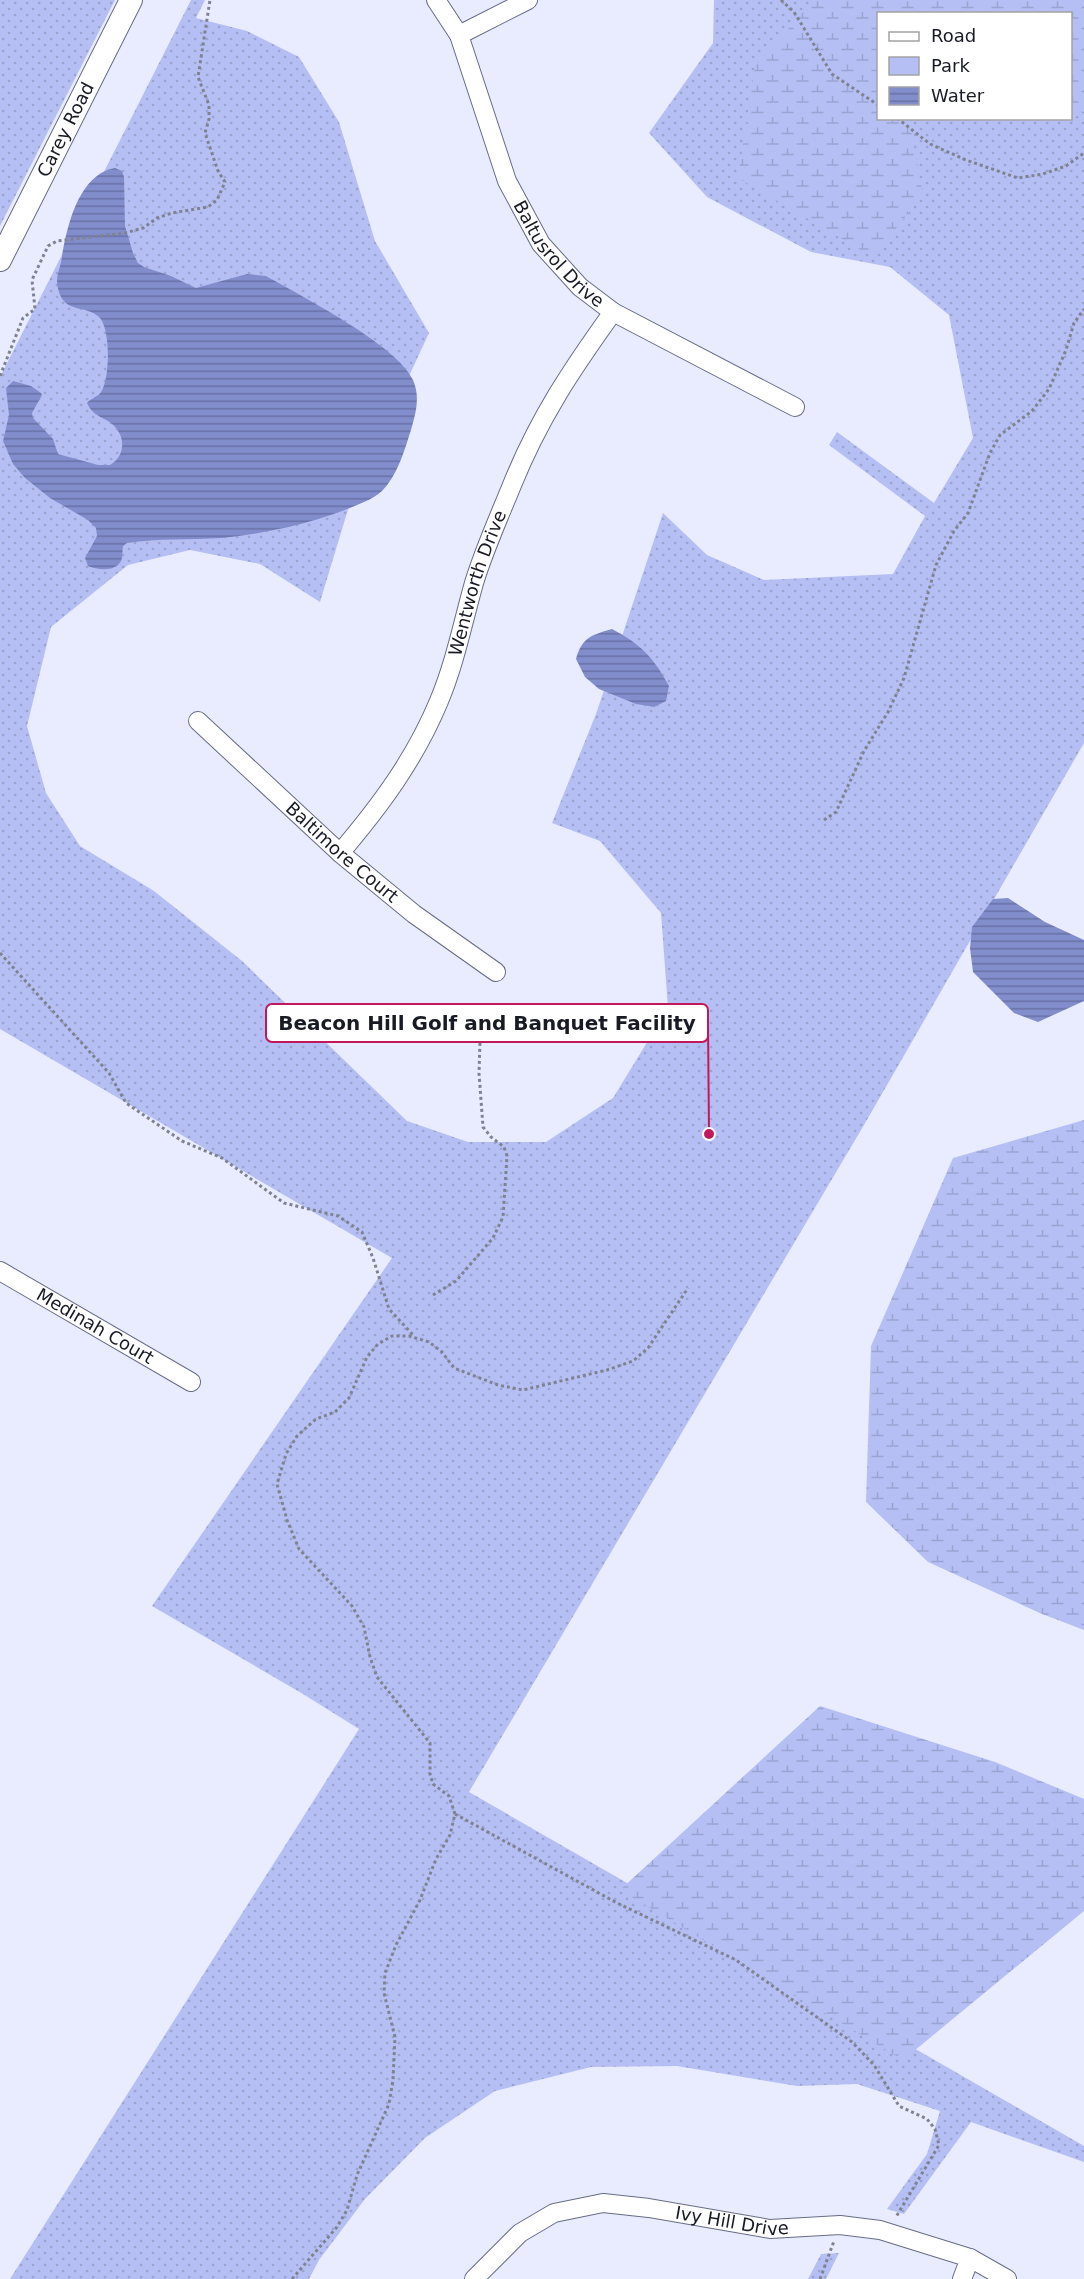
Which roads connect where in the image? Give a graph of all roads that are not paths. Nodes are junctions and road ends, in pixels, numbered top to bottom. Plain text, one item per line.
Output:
1 (131, 0) edge
2 (436, 0) edge
3 (528, 0) edge
4 (459, 35) junction
5 (0, 260) edge
6 (613, 312) junction
7 (795, 406) dead end
8 (198, 721) dead end
9 (340, 853) junction
10 (496, 972) dead end
11 (0, 1271) edge
12 (190, 1382) dead end
13 (970, 2258) junction
14 (474, 2279) edge
15 (962, 2279) edge
16 (1007, 2279) edge

1 - 5 street, Carey Road
2 - 4 street, Baltusrol Drive
3 - 4 street
4 - 6 street, Baltusrol Drive
6 - 7 street, Baltusrol Drive
6 - 9 street, Wentworth Drive
8 - 9 street, Baltimore Court
9 - 10 street, Baltimore Court
11 - 12 street, Medinah Court
13 - 14 street, Ivy Hill Drive
13 - 15 street
13 - 16 street, Ivy Hill Drive

